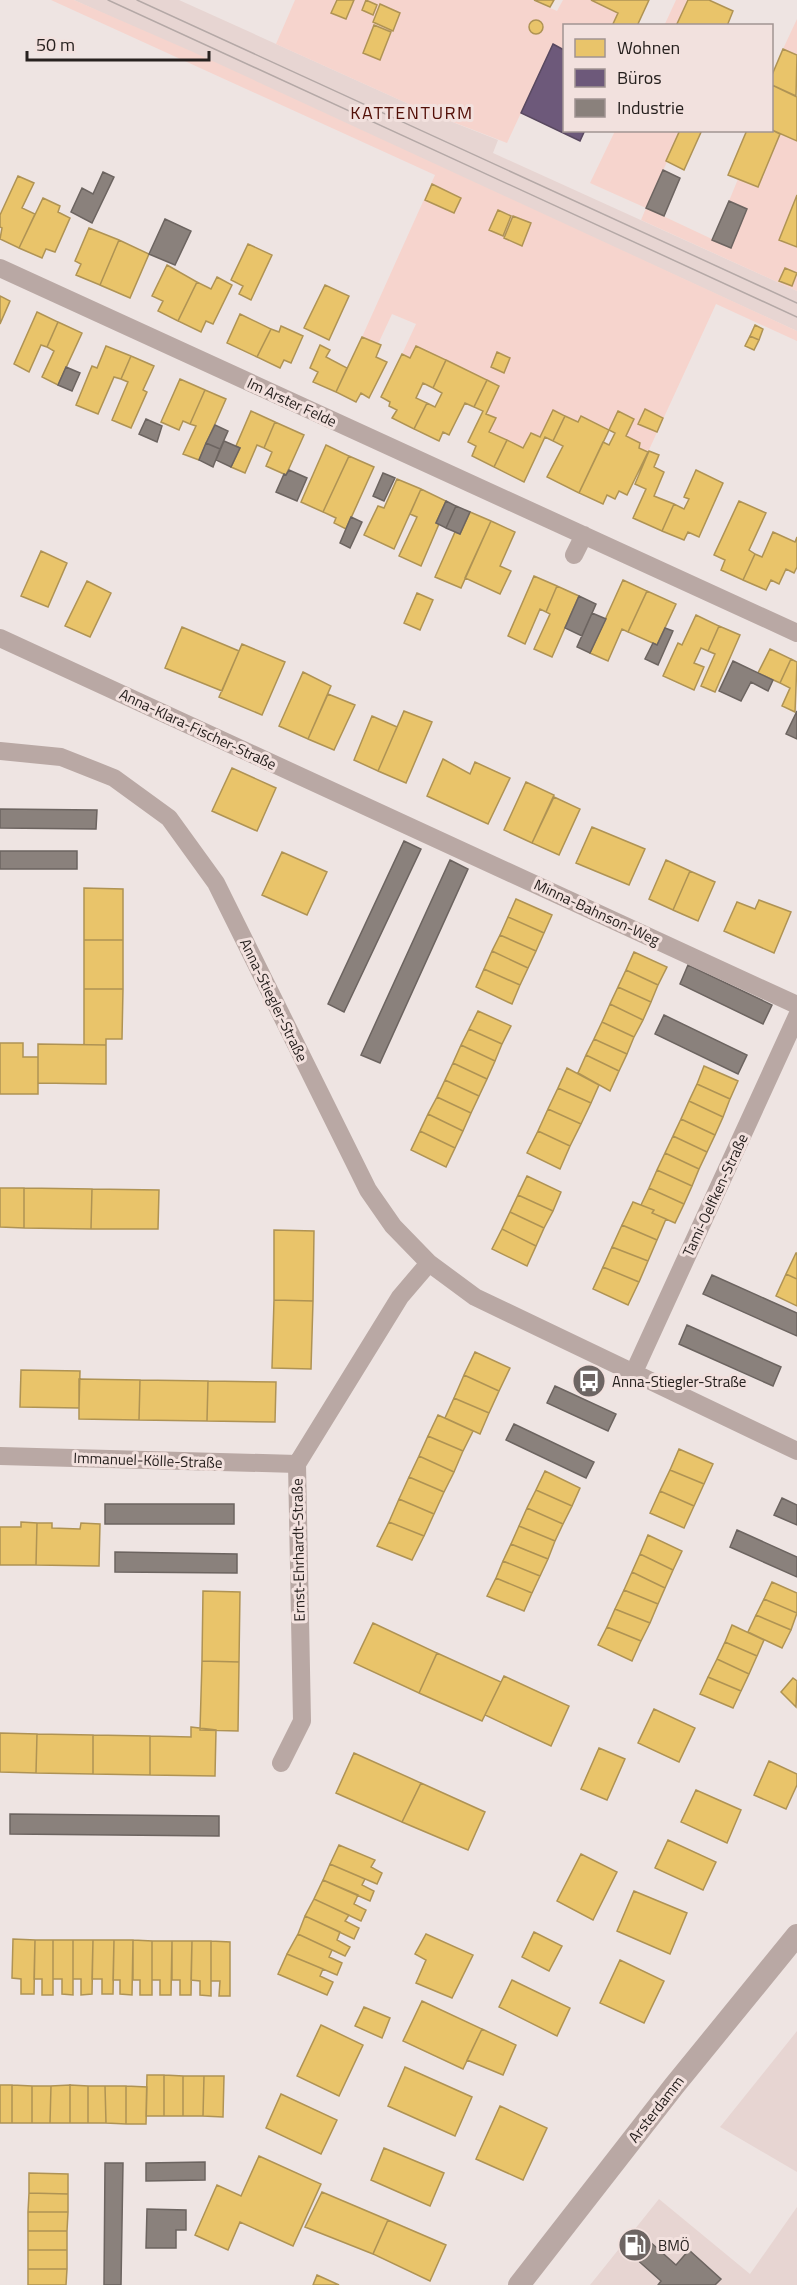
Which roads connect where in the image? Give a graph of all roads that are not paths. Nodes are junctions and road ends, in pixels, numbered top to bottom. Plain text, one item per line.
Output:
1 (0, 268) edge
2 (584, 536) junction
3 (574, 555) dead end
4 (797, 633) edge
5 (0, 638) edge
6 (0, 751) edge
7 (396, 820) joint
8 (797, 1005) edge
9 (797, 1016) edge
10 (429, 1263) junction
11 (633, 1374) junction
12 (797, 1451) edge
13 (0, 1456) edge
14 (297, 1464) junction
15 (281, 1763) dead end
16 (797, 1935) edge
17 (519, 2285) edge

1 - 2 street, Im Arster Felde
2 - 3 street
2 - 4 street, Im Arster Felde
5 - 7 street, Anna-Klara-Fischer-Straße
6 - 10 street, Anna-Stiegler-Straße
7 - 8 street, Minna-Bahnson-Weg
9 - 11 street, Tami-Oelfken-Straße
10 - 11 street, Anna-Stiegler-Straße
10 - 14 street, Ernst-Ehrhardt-Straße
11 - 12 street, Anna-Stiegler-Straße
13 - 14 street, Immanuel-Kölle-Straße
14 - 15 street, Ernst-Ehrhardt-Straße
16 - 17 street, Arsterdamm

